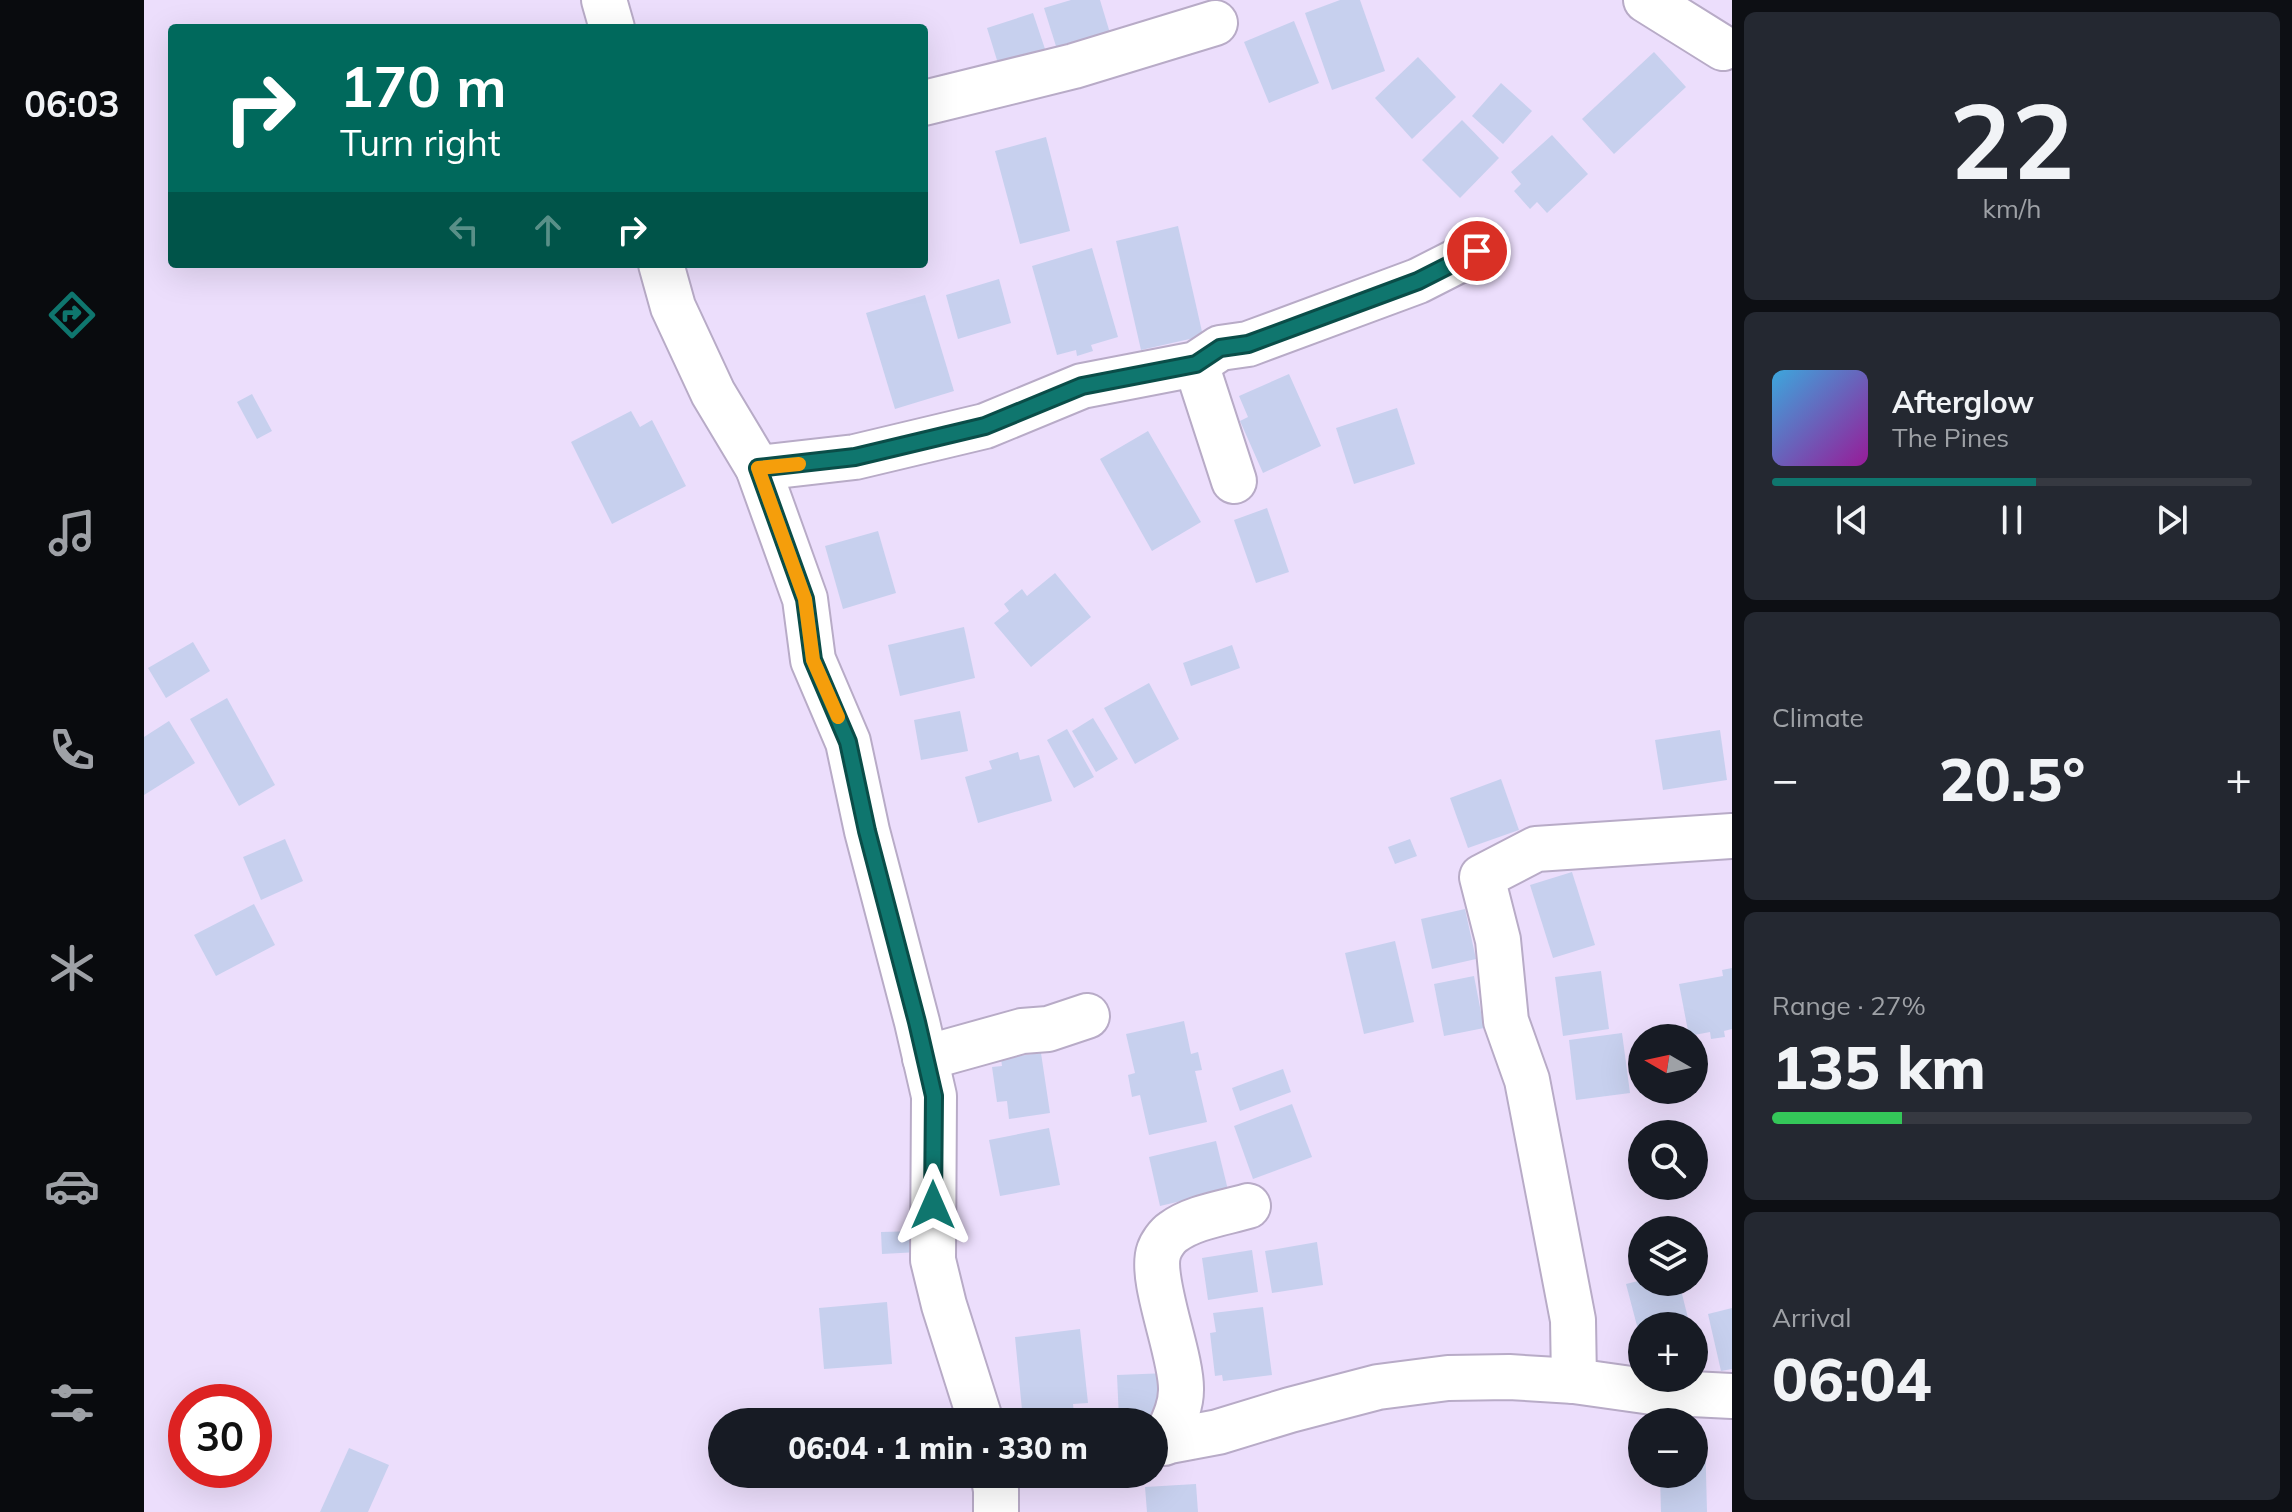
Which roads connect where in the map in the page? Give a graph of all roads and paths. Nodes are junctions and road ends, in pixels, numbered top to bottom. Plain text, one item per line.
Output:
1 (604, 0) edge
2 (1646, 0) edge
3 (1215, 23) dead end
4 (611, 24) edge
5 (1723, 48) dead end
6 (928, 102) edge
7 (1477, 251) dead end
8 (662, 268) edge
9 (1196, 364) junction
10 (758, 468) junction
11 (1234, 481) dead end
12 (1732, 836) edge
13 (1087, 1016) dead end
14 (925, 1058) junction
15 (1248, 1206) dead end
16 (1574, 1381) junction
17 (1732, 1396) edge
18 (977, 1408) edge
19 (1168, 1428) edge
20 (1168, 1442) edge

1 - 4 street
2 - 5 street
3 - 6 street
7 - 9 street
8 - 10 street
9 - 10 street
9 - 11 street
10 - 14 street
12 - 16 street
13 - 14 street
14 - 18 street
15 - 19 street
16 - 17 street
16 - 20 street

